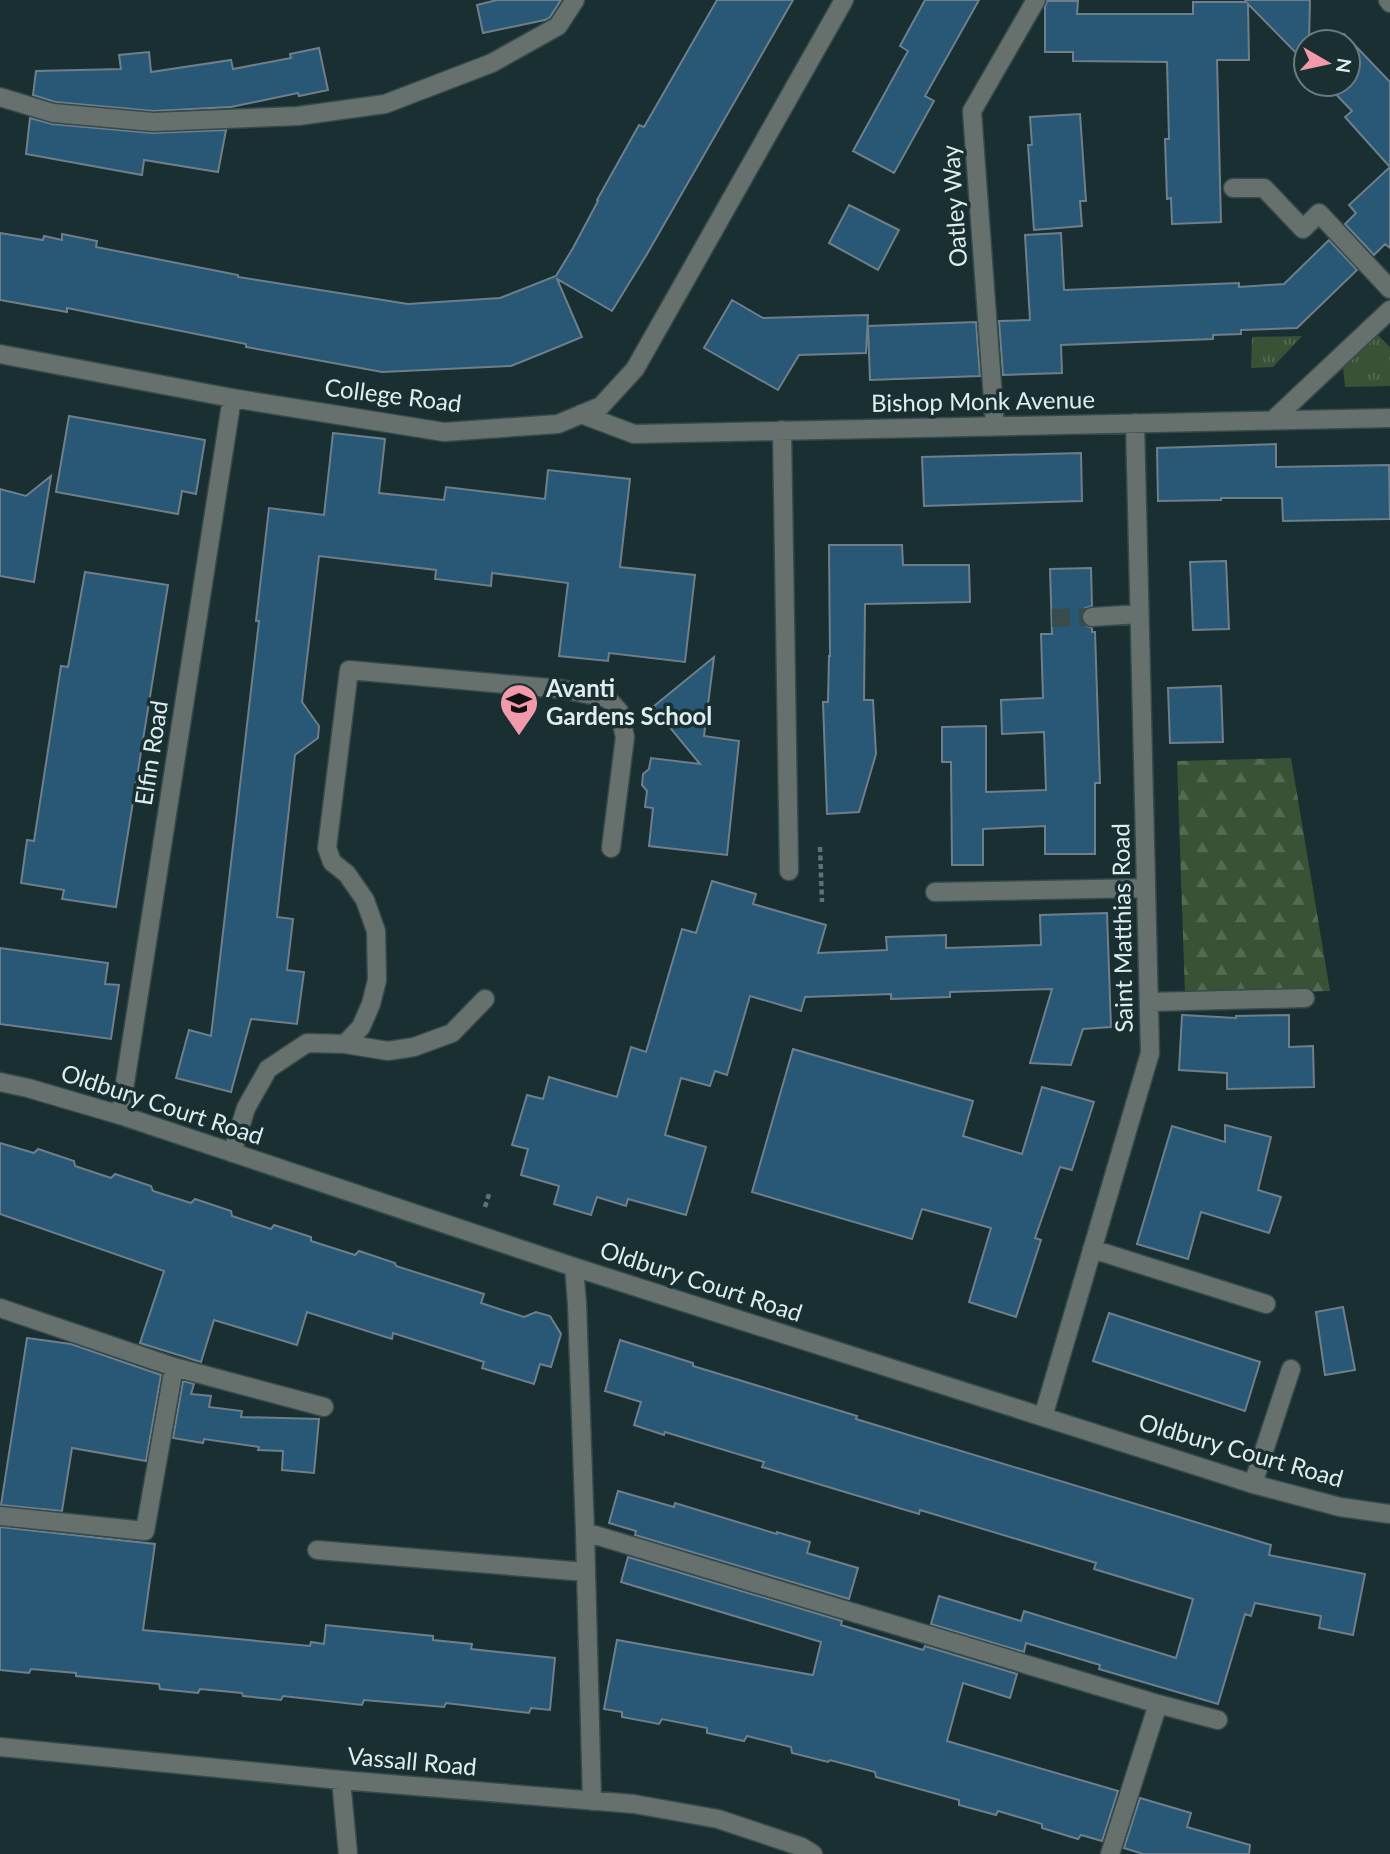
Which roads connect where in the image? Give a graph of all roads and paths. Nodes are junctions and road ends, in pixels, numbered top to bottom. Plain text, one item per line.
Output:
1 (575, 0) edge
2 (844, 0) edge
3 (1036, 0) edge
4 (0, 97) edge
5 (1233, 188) dead end
6 (1390, 289) edge
7 (1390, 310) edge
8 (0, 354) edge
9 (232, 398) junction
10 (581, 414) junction
11 (1390, 418) edge
12 (1273, 420) junction
13 (1135, 423) junction
14 (995, 426) junction
15 (782, 430) junction
16 (1139, 614) junction
17 (1092, 617) tunnel mouth
18 (611, 848) dead end
19 (789, 872) dead end
20 (1146, 888) junction
21 (935, 892) dead end
22 (1305, 998) dead end
23 (485, 999) dead end
24 (1150, 1002) junction
25 (345, 1044) junction
26 (0, 1082) edge
27 (120, 1115) junction
28 (232, 1153) junction
29 (1092, 1249) junction
30 (574, 1266) junction
31 (1266, 1304) dead end
32 (0, 1308) edge
33 (174, 1367) junction
34 (1291, 1369) dead end
35 (324, 1407) dead end
36 (1043, 1417) junction
37 (1253, 1484) junction
38 (1390, 1514) edge
39 (0, 1516) edge
40 (586, 1532) junction
41 (317, 1550) dead end
42 (586, 1572) junction
43 (1158, 1704) junction
44 (1218, 1720) dead end
45 (0, 1747) edge
46 (341, 1780) junction
47 (592, 1801) junction
48 (348, 1854) edge
49 (813, 1854) edge
50 (1110, 1854) edge

1 - 4 street
2 - 10 street, College Road
3 - 14 street, Oatley Way
5 - 6 street
7 - 12 street
8 - 9 street, College Road
9 - 10 street, College Road
9 - 27 street, Elfin Road
10 - 15 street, Bishop Monk Avenue
11 - 12 street, Bishop Monk Avenue
12 - 13 street, Bishop Monk Avenue
13 - 14 street, Bishop Monk Avenue
13 - 16 street, Saint Matthias Road
14 - 15 street, Bishop Monk Avenue
15 - 19 street
16 - 17 street
16 - 20 street, Saint Matthias Road
18 - 25 street
20 - 21 street
20 - 24 street, Saint Matthias Road
22 - 24 street
23 - 25 street
24 - 29 street, Saint Matthias Road
25 - 28 street
26 - 27 street, Oldbury Court Road
27 - 28 street, Oldbury Court Road
28 - 30 street, Oldbury Court Road
29 - 31 street
29 - 36 street, Saint Matthias Road
30 - 36 street, Oldbury Court Road
30 - 40 street
32 - 33 street
33 - 35 street
33 - 39 street
34 - 37 street
36 - 37 street, Oldbury Court Road
37 - 38 street, Oldbury Court Road
40 - 42 street
40 - 43 street
41 - 42 street
42 - 47 street
43 - 44 street
43 - 50 street
45 - 46 street, Vassall Road
46 - 47 street, Vassall Road
46 - 48 street
47 - 49 street, Vassall Road

